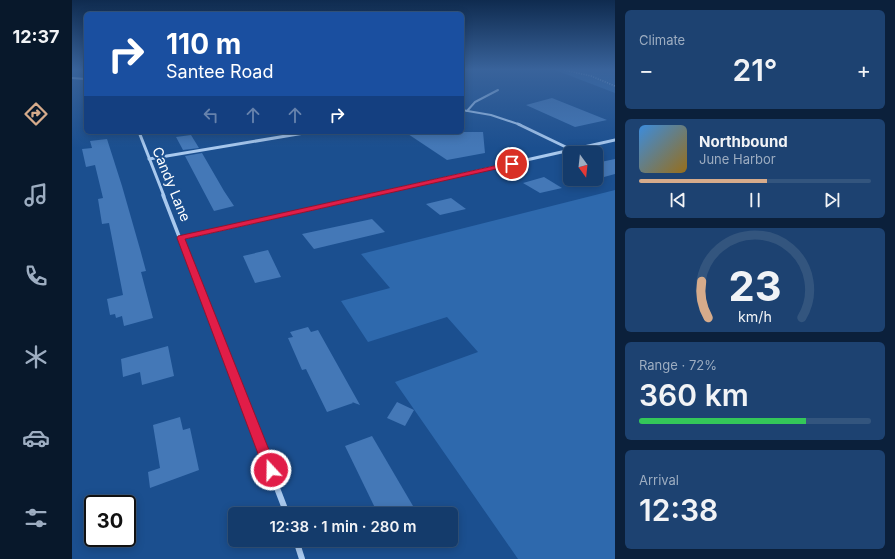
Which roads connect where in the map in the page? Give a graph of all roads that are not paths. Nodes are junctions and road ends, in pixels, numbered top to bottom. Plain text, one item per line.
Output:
1 (486, 96) edge
2 (464, 110) edge
3 (467, 111) junction
4 (140, 134) edge
5 (298, 134) edge
6 (615, 140) edge
7 (564, 146) edge
8 (589, 146) edge
9 (563, 152) edge
10 (149, 159) junction
11 (181, 238) junction
12 (285, 507) edge
13 (298, 547) edge
14 (302, 559) edge

1 - 3 street
2 - 3 street
3 - 7 street
4 - 10 street, Candy Lane
5 - 10 street
6 - 8 street
9 - 11 street
10 - 11 street, Candy Lane
11 - 12 street, Candy Lane
13 - 14 street

